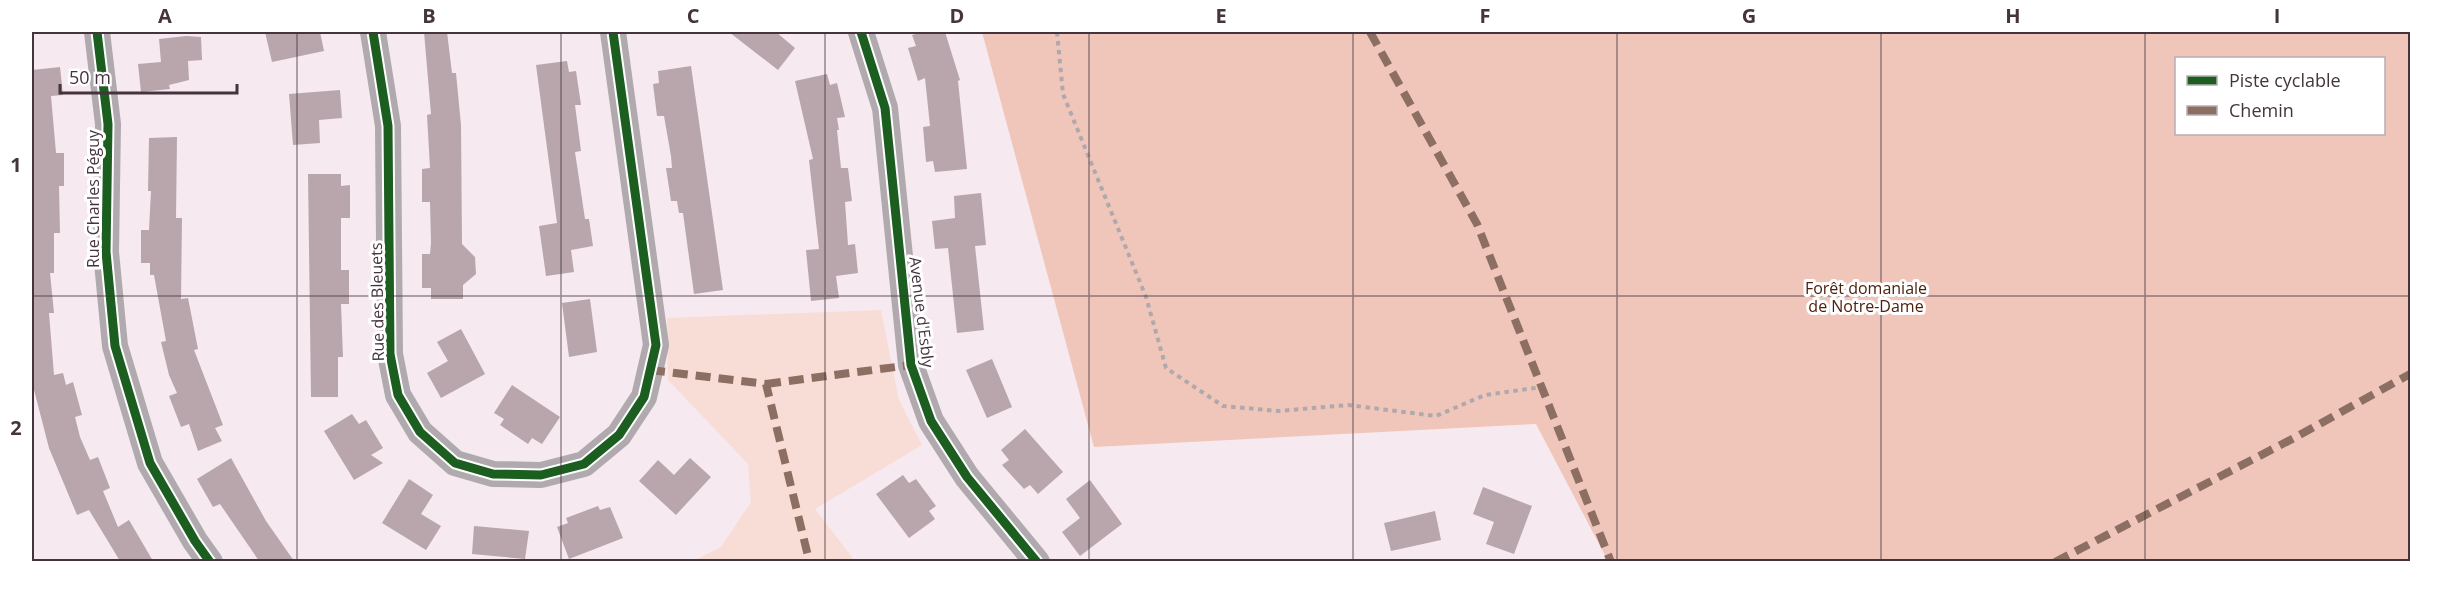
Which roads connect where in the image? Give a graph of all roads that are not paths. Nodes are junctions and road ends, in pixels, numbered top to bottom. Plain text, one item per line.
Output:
1 (97, 32) edge
2 (373, 32) edge
3 (613, 32) edge
4 (861, 32) edge
5 (210, 561) edge
6 (1037, 561) edge

1 - 5 street, Rue Charles Péguy
2 - 3 street, Rue des Bleuets
4 - 6 street, Avenue d'Esbly

